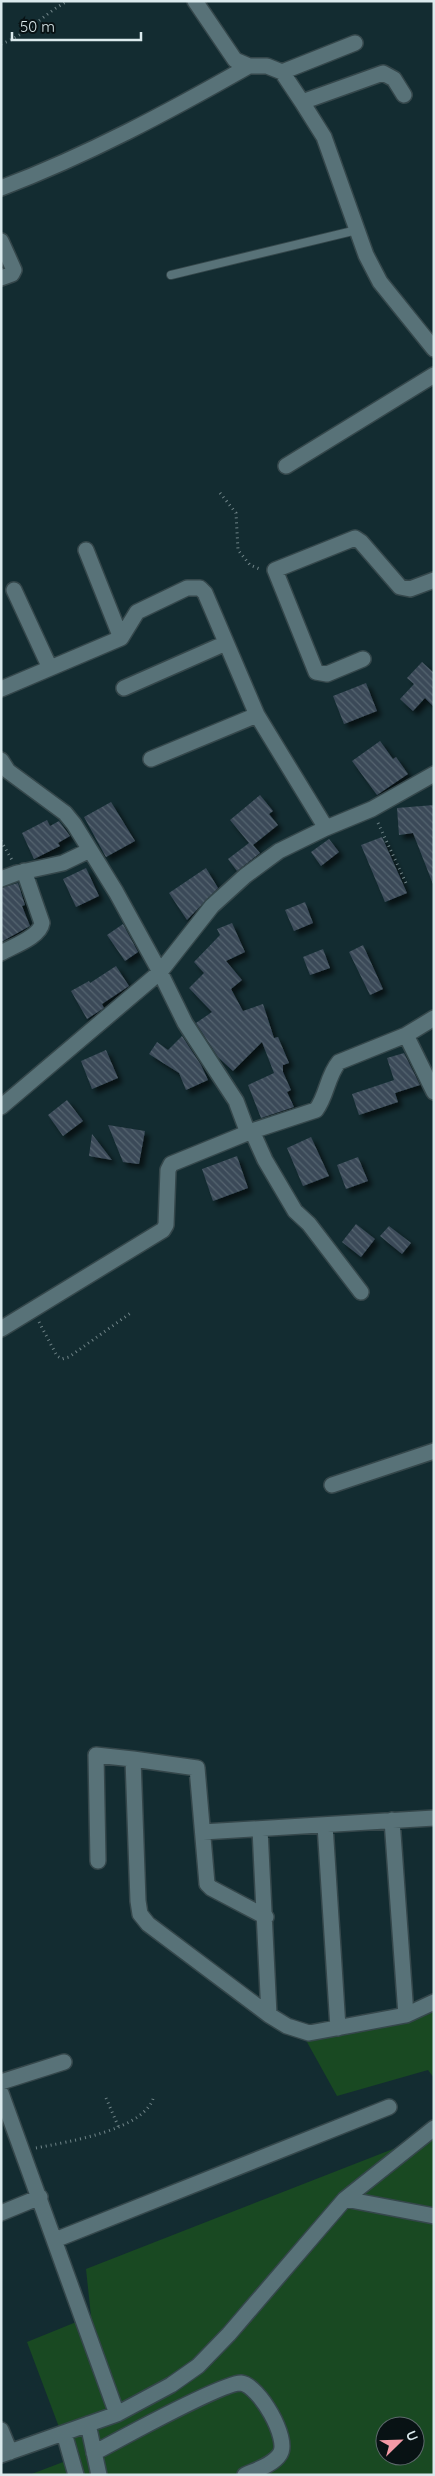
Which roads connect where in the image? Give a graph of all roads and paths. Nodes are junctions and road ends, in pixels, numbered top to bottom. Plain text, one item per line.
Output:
1 (68, 1) edge
2 (195, 1) edge
3 (356, 43) dead end
4 (1, 44) edge
5 (249, 66) junction
6 (282, 72) junction
7 (404, 95) dead end
8 (302, 102) junction
9 (1, 188) edge
10 (357, 230) junction
11 (1, 240) edge
12 (171, 275) dead end
13 (1, 278) edge
14 (434, 349) edge
15 (434, 375) edge
16 (286, 466) dead end
17 (220, 493) dead end
18 (86, 550) dead end
19 (275, 572) junction
20 (434, 580) edge
21 (14, 590) dead end
22 (121, 638) junction
23 (226, 643) junction
24 (363, 659) dead end
25 (50, 668) junction
26 (124, 688) dead end
27 (1, 689) edge
28 (257, 716) junction
29 (151, 758) dead end
30 (1, 760) edge
31 (434, 774) edge
32 (372, 809) junction
33 (326, 828) junction
34 (1, 841) edge
35 (90, 850) junction
36 (21, 872) junction
37 (1, 879) edge
38 (406, 883) dead end
39 (1, 953) edge
40 (160, 972) junction
41 (434, 1018) edge
42 (406, 1035) junction
43 (434, 1092) edge
44 (1, 1106) edge
45 (250, 1132) junction
46 (361, 1292) dead end
47 (31, 1308) junction
48 (132, 1312) dead end
49 (1, 1329) edge
50 (434, 1451) edge
51 (332, 1485) dead end
52 (133, 1759) junction
53 (434, 1818) edge
54 (392, 1820) junction
55 (325, 1825) junction
56 (260, 1829) junction
57 (203, 1832) junction
58 (98, 1861) dead end
59 (266, 1917) junction
60 (434, 2002) edge
61 (269, 2015) junction
62 (406, 2015) junction
63 (338, 2028) junction
64 (64, 2062) dead end
65 (1, 2082) edge
66 (1, 2093) edge
67 (154, 2095) dead end
68 (106, 2098) dead end
69 (389, 2106) dead end
70 (119, 2128) junction
71 (434, 2128) edge
72 (23, 2151) junction
73 (40, 2197) junction
74 (346, 2199) junction
75 (1, 2213) edge
76 (434, 2216) edge
77 (55, 2240) junction
78 (117, 2414) junction
79 (88, 2424) junction
80 (1, 2430) edge
81 (64, 2433) junction
82 (94, 2453) junction
83 (6, 2454) edge
84 (76, 2475) edge
85 (99, 2475) edge
86 (244, 2475) edge

1 - 4 path
2 - 5 street
3 - 6 street
5 - 6 street
5 - 9 street
6 - 8 street
7 - 8 street
8 - 10 street
10 - 12 lane
10 - 14 street
11 - 13 street
15 - 16 street
17 - 19 path
18 - 22 street
19 - 20 street
19 - 24 street
21 - 25 street
22 - 23 street
22 - 25 street
23 - 26 street
23 - 28 street
25 - 27 street
28 - 29 street
28 - 33 street
30 - 35 street
31 - 32 street
32 - 33 street
32 - 38 path
33 - 40 street
34 - 36 path
35 - 36 street
35 - 40 street
36 - 37 street
36 - 39 street
40 - 44 street
40 - 45 street
41 - 42 street
42 - 43 street
42 - 45 street
45 - 46 street
45 - 47 street
47 - 48 path
47 - 49 street
50 - 51 street
52 - 57 street
52 - 58 street
52 - 61 street
53 - 54 street
54 - 55 street
54 - 62 street
55 - 56 street
55 - 63 street
56 - 57 street
56 - 59 street
57 - 59 street
59 - 61 street
60 - 62 street
61 - 63 street
62 - 63 street
64 - 65 street
66 - 72 street
67 - 70 path
68 - 70 path
69 - 77 street
70 - 72 path
71 - 74 street
72 - 73 street
73 - 75 street
73 - 77 street
74 - 76 street
74 - 78 street
77 - 78 street
78 - 79 street
79 - 81 street
79 - 82 street
80 - 83 street
81 - 83 street
81 - 84 street
82 - 85 street
82 - 86 street

